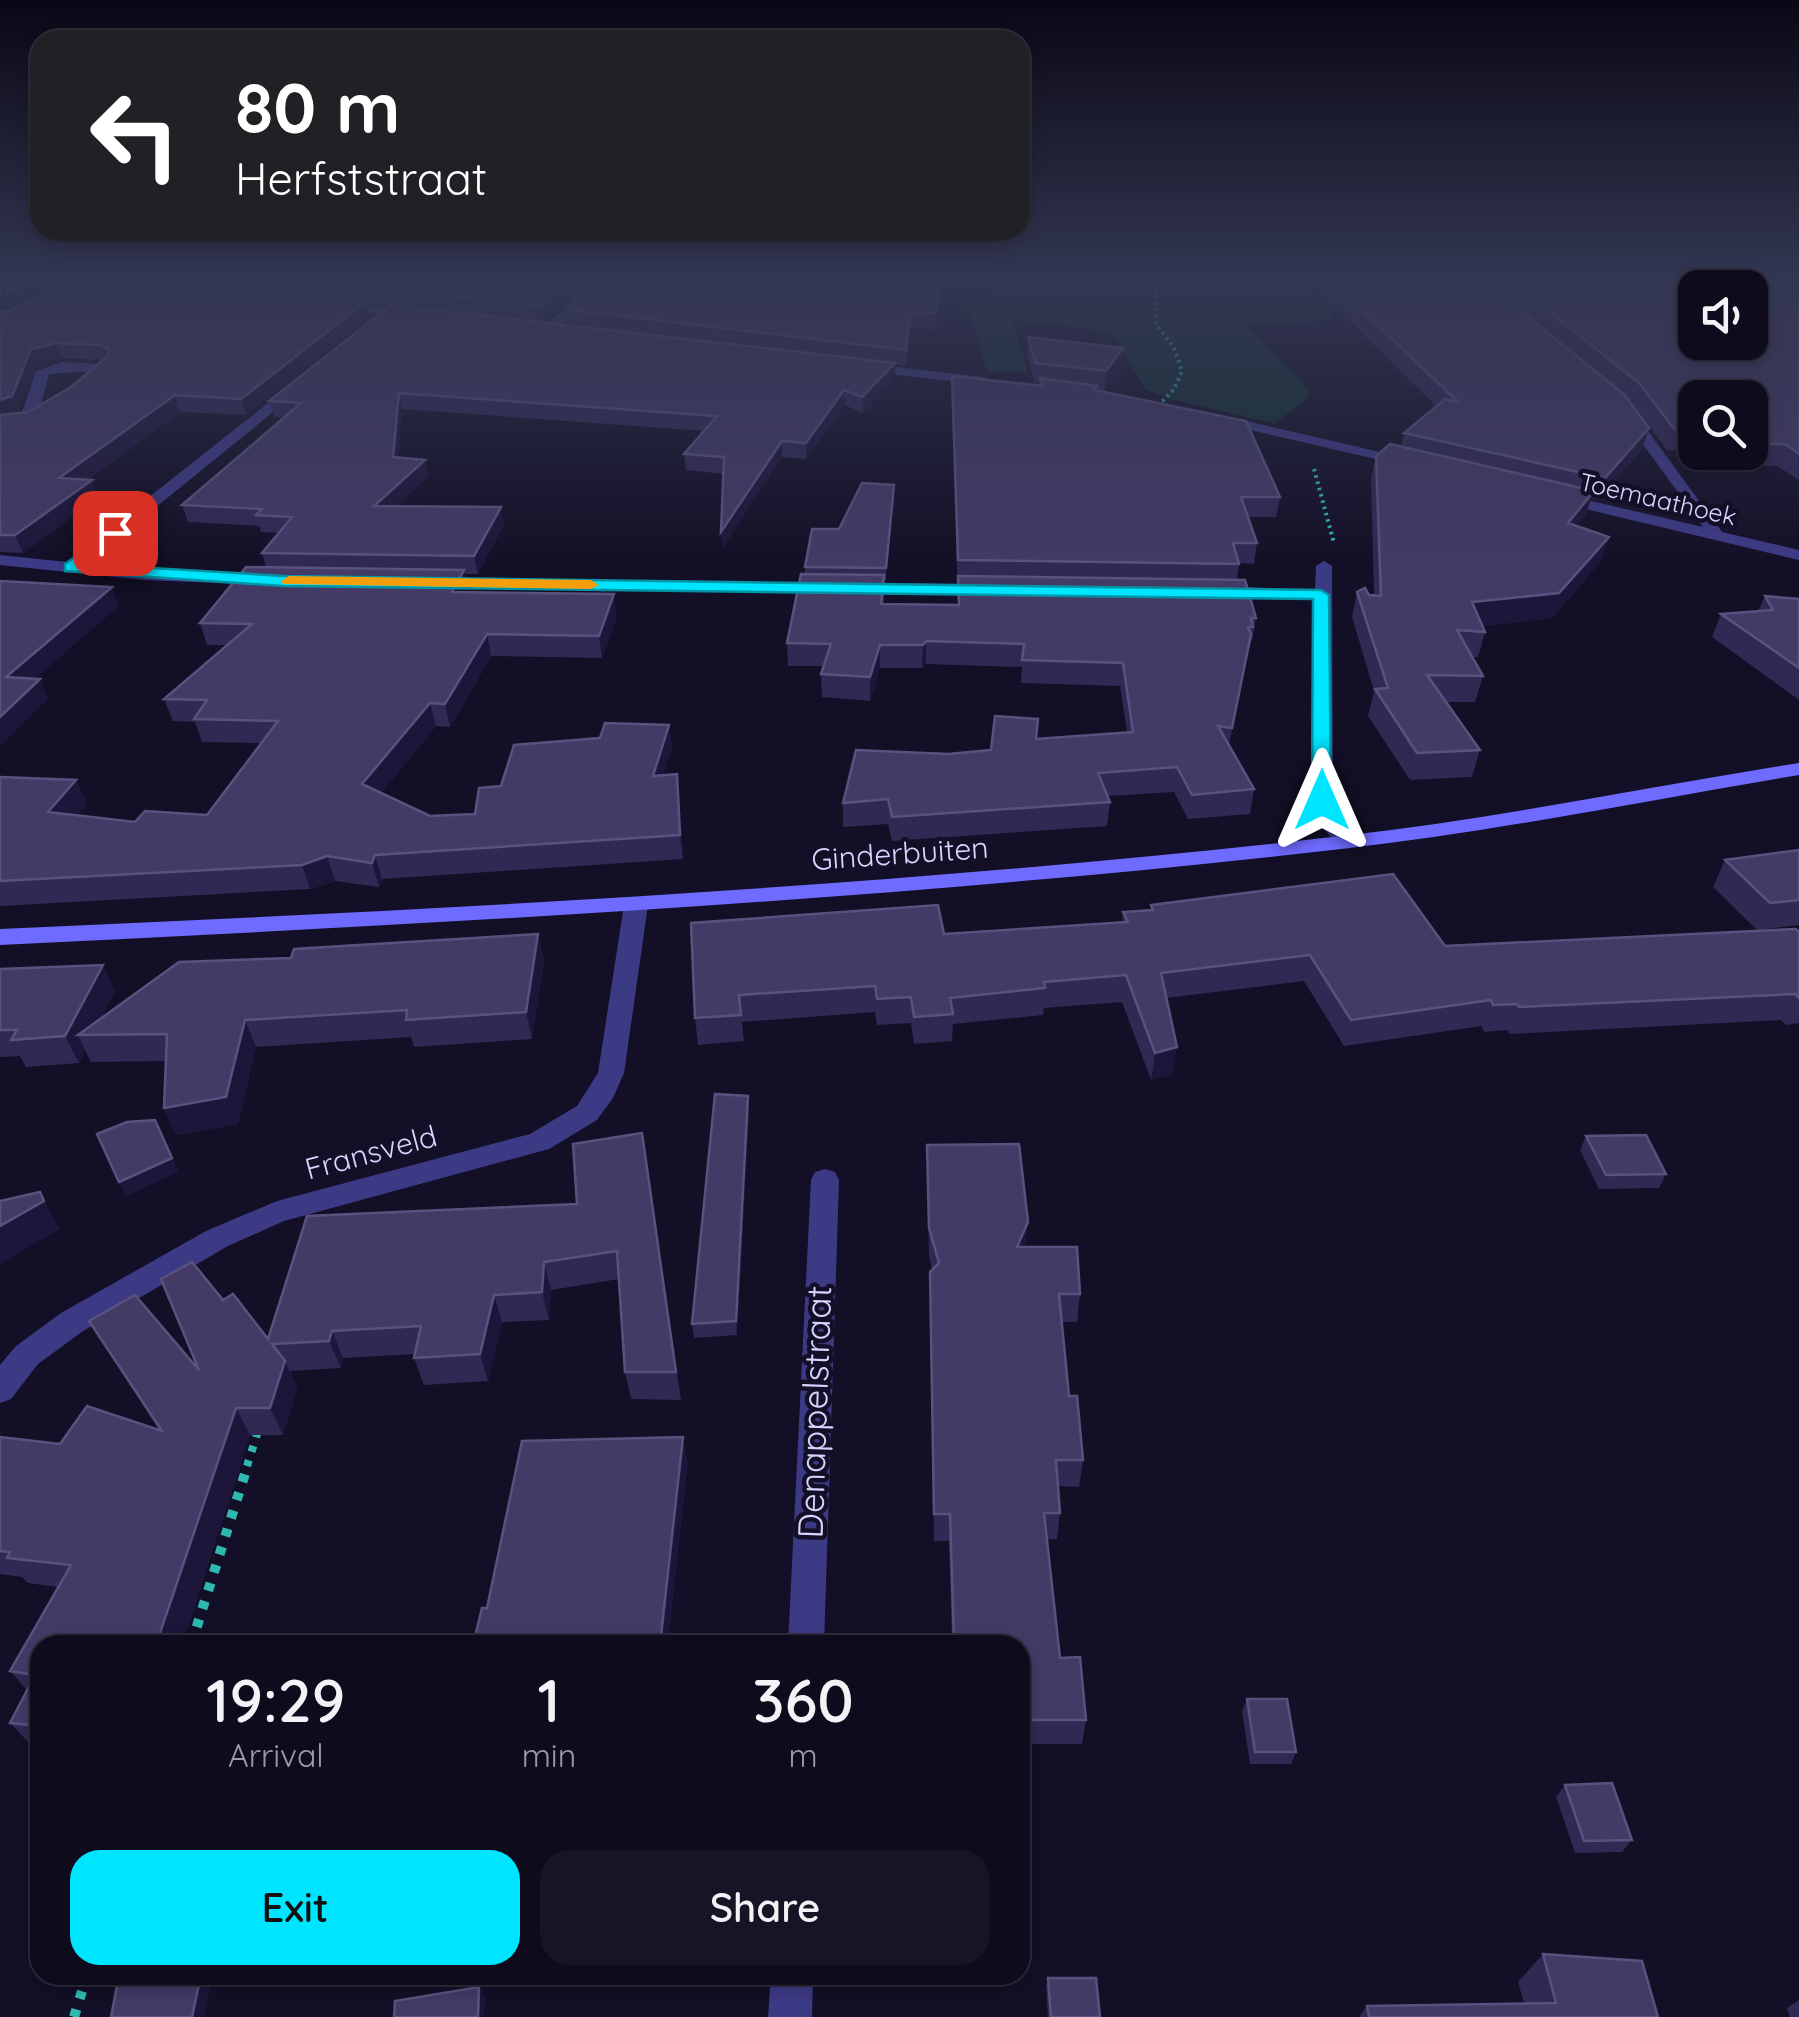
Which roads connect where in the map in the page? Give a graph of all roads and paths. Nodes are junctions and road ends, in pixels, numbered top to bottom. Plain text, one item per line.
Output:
1 (42, 374) edge
2 (98, 374) edge
3 (313, 374) edge
4 (924, 374) edge
5 (1181, 374) edge
6 (992, 382) edge
7 (81, 389) edge
8 (1610, 396) edge
9 (1158, 406) joint
10 (28, 420) edge
11 (1311, 439) junction
12 (1427, 467) edge
13 (1543, 494) edge
14 (1718, 536) junction
15 (1799, 556) edge
16 (0, 560) edge
17 (1324, 566) joint
18 (70, 568) junction
19 (289, 581) edge
20 (419, 584) edge
21 (1002, 589) edge
22 (1196, 591) edge
23 (1321, 595) junction
24 (1799, 768) edge
25 (1348, 842) junction
26 (636, 905) junction
27 (0, 936) edge
28 (825, 1180) dead end
29 (0, 1389) edge
30 (260, 1424) edge
31 (194, 1635) edge
32 (806, 1635) edge
33 (84, 1985) edge
34 (792, 1985) edge
35 (74, 2017) edge
36 (790, 2017) edge

1 - 10 street
2 - 7 street
3 - 18 street
4 - 6 street
5 - 9 path
8 - 14 street
9 - 11 street
11 - 12 street
11 - 17 path
13 - 14 street, Toemaathoek
14 - 15 street, Toemaathoek
16 - 18 street
17 - 23 street
18 - 19 street
20 - 21 street
22 - 23 street
23 - 25 street
24 - 25 main road, Ginderbuiten
25 - 26 main road, Ginderbuiten
26 - 27 main road, Ginderbuiten
26 - 29 street, Fransveld
28 - 32 street, Denappelstraat
30 - 31 path
33 - 35 path
34 - 36 street

